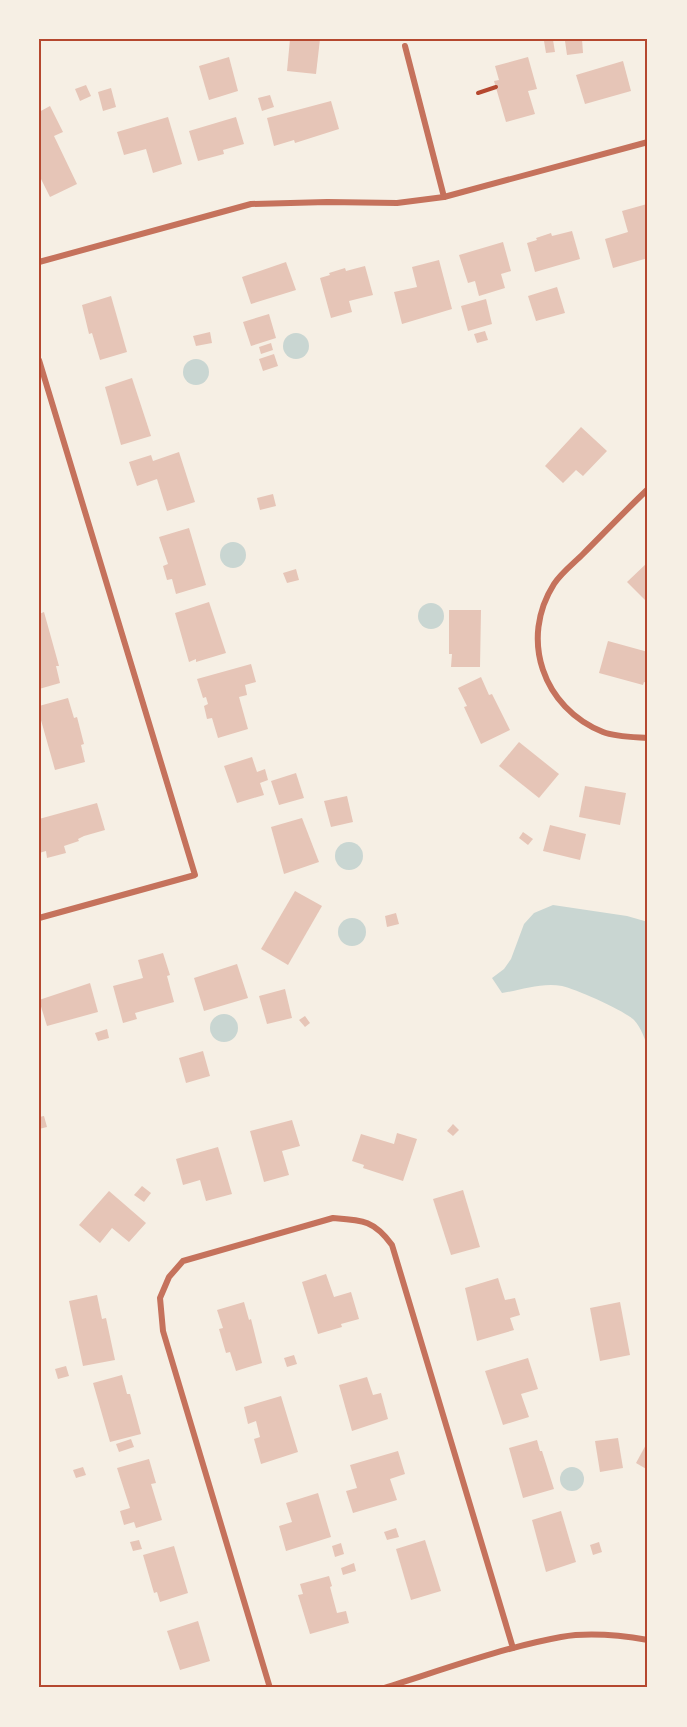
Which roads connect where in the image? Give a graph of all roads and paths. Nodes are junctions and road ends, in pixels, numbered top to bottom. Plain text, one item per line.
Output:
1 (405, 46) dead end
2 (496, 87) dead end
3 (478, 93) dead end
4 (648, 142) edge
5 (444, 197) junction
6 (39, 262) edge
7 (39, 360) edge
8 (648, 489) edge
9 (648, 738) edge
10 (39, 918) edge
11 (648, 1640) edge
12 (513, 1648) junction
13 (270, 1688) edge
14 (384, 1688) edge

1 - 5 street
2 - 3 path
4 - 5 street
5 - 6 street
7 - 10 street
8 - 9 street
11 - 12 street
12 - 13 street
12 - 14 street

